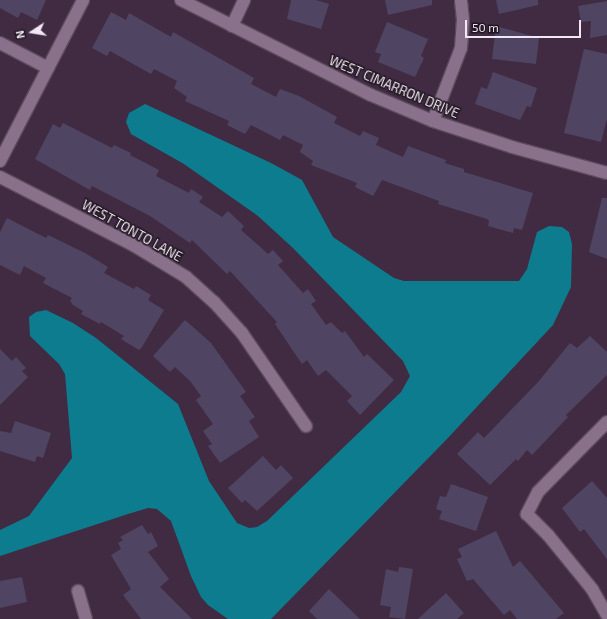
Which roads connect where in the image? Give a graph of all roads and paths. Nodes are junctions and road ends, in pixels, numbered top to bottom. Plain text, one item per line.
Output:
1 (83, 0) edge
2 (181, 0) edge
3 (244, 0) edge
4 (461, 0) edge
5 (232, 26) junction
6 (0, 43) edge
7 (48, 68) junction
8 (433, 121) junction
9 (0, 161) edge
10 (607, 173) edge
11 (0, 177) edge
12 (607, 422) edge
13 (306, 426) dead end
14 (78, 591) dead end
15 (607, 615) edge
16 (86, 619) edge

1 - 7 street
2 - 5 street, WEST CIMARRON DRIVE
3 - 5 street
4 - 8 street
5 - 8 street, WEST CIMARRON DRIVE
6 - 7 street
7 - 9 street
8 - 10 street, WEST CIMARRON DRIVE
11 - 13 street, WEST TONTO LANE
12 - 15 street
14 - 16 street

